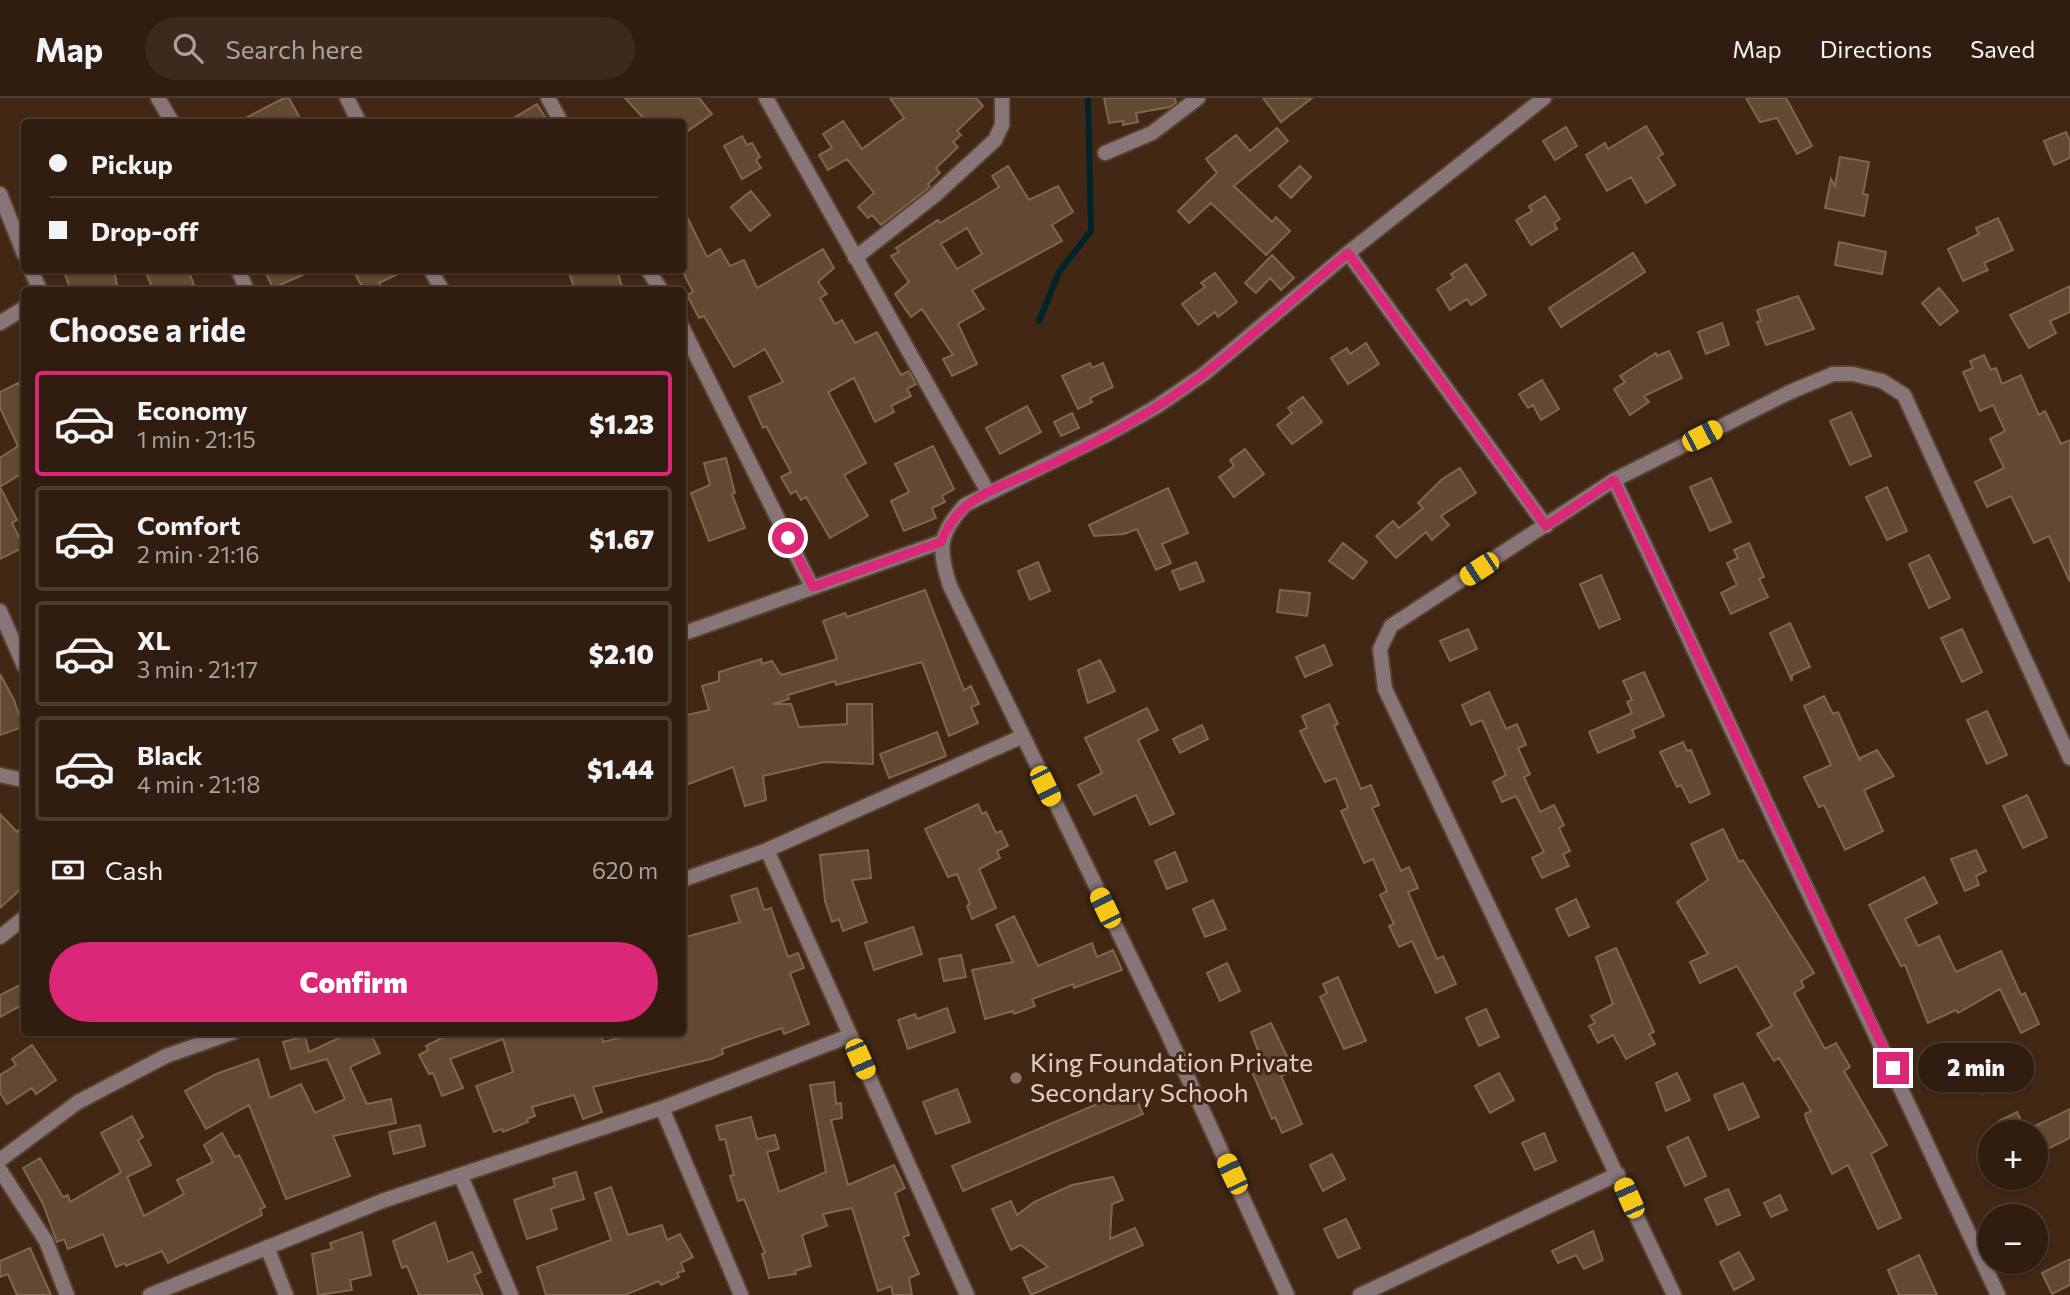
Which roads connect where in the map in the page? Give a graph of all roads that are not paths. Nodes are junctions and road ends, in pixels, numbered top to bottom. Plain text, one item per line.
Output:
1 (158, 98) edge
2 (347, 98) edge
3 (548, 98) edge
4 (766, 98) edge
5 (1002, 98) edge
6 (1198, 98) edge
7 (1544, 98) edge
8 (170, 119) edge
9 (358, 119) edge
10 (559, 119) edge
11 (1105, 153) dead end
12 (0, 194) edge
13 (21, 246) edge
14 (1348, 253) junction
15 (855, 258) junction
16 (21, 309) edge
17 (0, 323) edge
18 (686, 335) edge
19 (1614, 480) junction
20 (988, 492) junction
21 (1546, 526) junction
22 (941, 542) junction
23 (813, 587) junction
24 (0, 611) edge
25 (686, 633) edge
26 (21, 659) edge
27 (1021, 737) junction
28 (2070, 758) edge
29 (0, 775) edge
30 (21, 779) edge
31 (767, 850) junction
32 (686, 879) edge
33 (21, 920) edge
34 (0, 937) edge
35 (223, 1036) edge
36 (849, 1036) junction
37 (662, 1108) junction
38 (0, 1160) edge
39 (0, 1170) edge
40 (1618, 1174) junction
41 (461, 1176) junction
42 (267, 1247) junction
43 (67, 1295) edge
44 (150, 1295) edge
45 (286, 1295) edge
46 (511, 1295) edge
47 (741, 1295) edge
48 (967, 1295) edge
49 (1287, 1295) edge
50 (1360, 1295) edge
51 (1674, 1295) edge
52 (1998, 1295) edge

1 - 8 street
2 - 9 street
3 - 10 street
4 - 15 street
5 - 15 street
6 - 11 street
7 - 14 street
12 - 13 street
14 - 20 street
14 - 21 street
15 - 20 street
16 - 17 street
18 - 23 street
19 - 21 street
19 - 28 street
19 - 52 street
20 - 22 street
21 - 40 street
22 - 23 street
22 - 27 street
23 - 25 street
24 - 26 street
27 - 31 street
27 - 49 street
29 - 30 street
31 - 32 street
31 - 36 street
33 - 34 street
35 - 38 street
36 - 37 street
36 - 48 street
37 - 41 street
37 - 47 street
39 - 43 street
40 - 50 street
40 - 51 street
41 - 42 street
41 - 46 street
42 - 44 street
42 - 45 street

